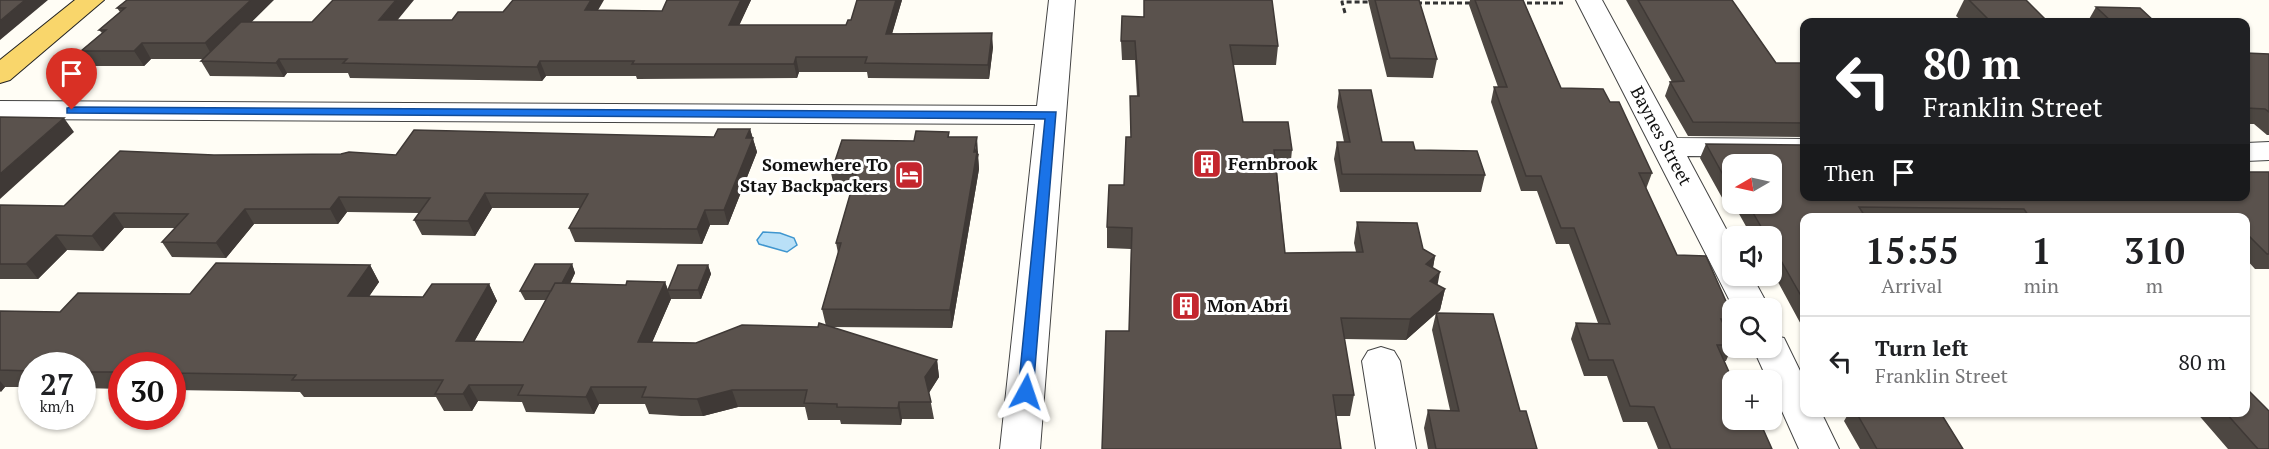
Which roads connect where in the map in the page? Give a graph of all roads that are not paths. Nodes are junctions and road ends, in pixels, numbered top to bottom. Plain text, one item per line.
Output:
1 (91, 0) edge
2 (1062, 0) edge
3 (1578, 2) edge
4 (0, 74) edge
5 (0, 110) edge
6 (1052, 115) junction
7 (1666, 147) junction
8 (1800, 148) edge
9 (2250, 152) edge
10 (2269, 152) edge
11 (1722, 253) edge
12 (1777, 358) edge
13 (1381, 361) dead end
14 (1800, 408) edge
15 (1804, 417) edge
16 (1020, 449) edge
17 (1396, 449) edge
18 (1819, 449) edge

1 - 4 main road
2 - 6 street
3 - 7 street, Baynes Street
5 - 6 street
6 - 16 street
7 - 8 street
7 - 11 street, Baynes Street
9 - 10 street
12 - 14 street
13 - 17 street
15 - 18 street

